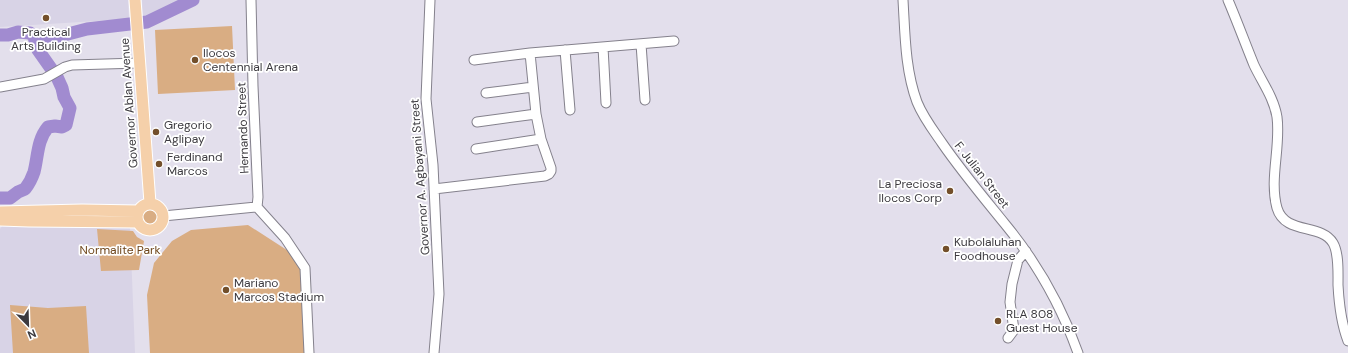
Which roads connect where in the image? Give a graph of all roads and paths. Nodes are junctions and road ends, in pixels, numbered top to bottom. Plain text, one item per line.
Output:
1 (135, 0) edge
2 (251, 0) edge
3 (430, 0) edge
4 (903, 0) edge
5 (1228, 0) edge
6 (674, 41) dead end
7 (641, 44) junction
8 (603, 47) junction
9 (565, 50) junction
10 (530, 54) junction
11 (474, 60) dead end
12 (139, 63) junction
13 (0, 87) edge
14 (534, 87) junction
15 (486, 93) dead end
16 (645, 100) dead end
17 (606, 103) dead end
18 (570, 110) dead end
19 (536, 114) junction
20 (477, 122) dead end
21 (541, 140) junction
22 (476, 149) dead end
23 (434, 189) junction
24 (150, 203) junction
25 (257, 207) junction
26 (0, 212) edge
27 (138, 216) junction
28 (163, 216) junction
29 (0, 220) edge
30 (1026, 252) junction
31 (1008, 338) dead end
32 (1348, 341) edge
33 (309, 353) edge
34 (434, 353) edge
35 (1078, 353) edge

1 - 12 main road, Governor Ablan Avenue
2 - 25 street, Hernando Street
3 - 23 street, Governor A. Agbayani Street
4 - 30 street, F. Julian Street
5 - 32 street
6 - 7 street
7 - 8 street
7 - 16 street
8 - 9 street
8 - 17 street
9 - 10 street
9 - 18 street
10 - 11 street
10 - 14 street
12 - 13 street
12 - 24 main road, Governor Ablan Avenue
14 - 15 street
14 - 19 street
19 - 20 street
19 - 21 street
21 - 22 street
21 - 23 street
23 - 34 street, Governor A. Agbayani Street
24 - 27 main road
24 - 28 main road
25 - 28 street
25 - 33 street
26 - 27 main road
27 - 28 main road
27 - 29 main road
30 - 31 street
30 - 35 street, F. Julian Street

